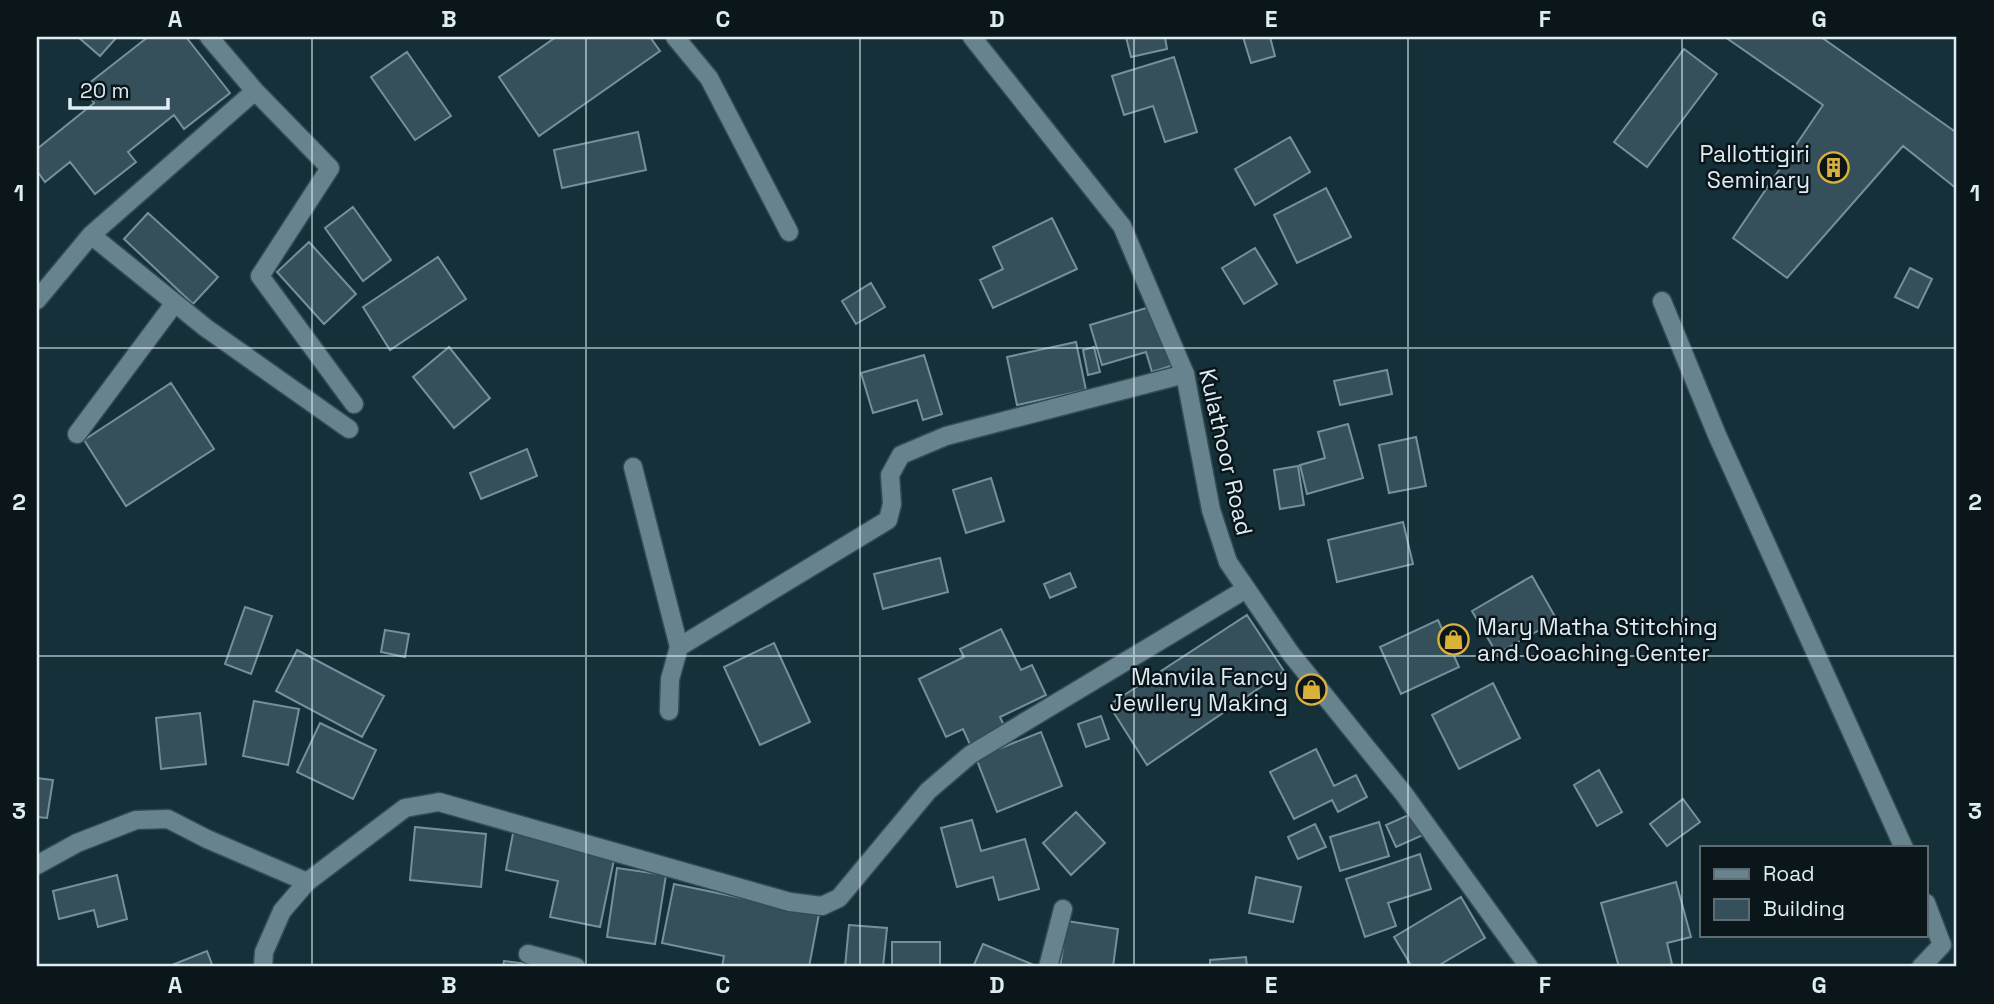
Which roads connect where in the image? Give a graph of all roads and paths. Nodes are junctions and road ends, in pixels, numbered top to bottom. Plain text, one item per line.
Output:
1 (209, 37) edge
2 (675, 37) edge
3 (972, 37) edge
4 (255, 91) junction
5 (789, 232) dead end
6 (91, 235) junction
7 (37, 300) edge
8 (1662, 300) dead end
9 (174, 304) junction
10 (1185, 374) junction
11 (354, 404) dead end
12 (349, 429) dead end
13 (77, 434) dead end
14 (633, 467) dead end
15 (1246, 589) junction
16 (679, 647) junction
17 (669, 711) dead end
18 (1903, 846) edge
19 (37, 865) edge
20 (307, 882) junction
21 (1927, 906) edge
22 (1063, 909) dead end
23 (528, 954) dead end
24 (263, 967) edge
25 (576, 967) edge
26 (1048, 967) edge
27 (1529, 967) edge
28 (1921, 967) edge

1 - 4 street
2 - 5 street
3 - 10 street, Kulathoor Road
4 - 6 street
4 - 11 street
6 - 7 street
6 - 9 street
8 - 18 street
9 - 12 street
9 - 13 street
10 - 15 street, Kulathoor Road
10 - 16 street
14 - 16 street
15 - 20 street
15 - 27 street, Kulathoor Road
16 - 17 street
19 - 20 street
20 - 24 street
21 - 28 street
22 - 26 street
23 - 25 street

